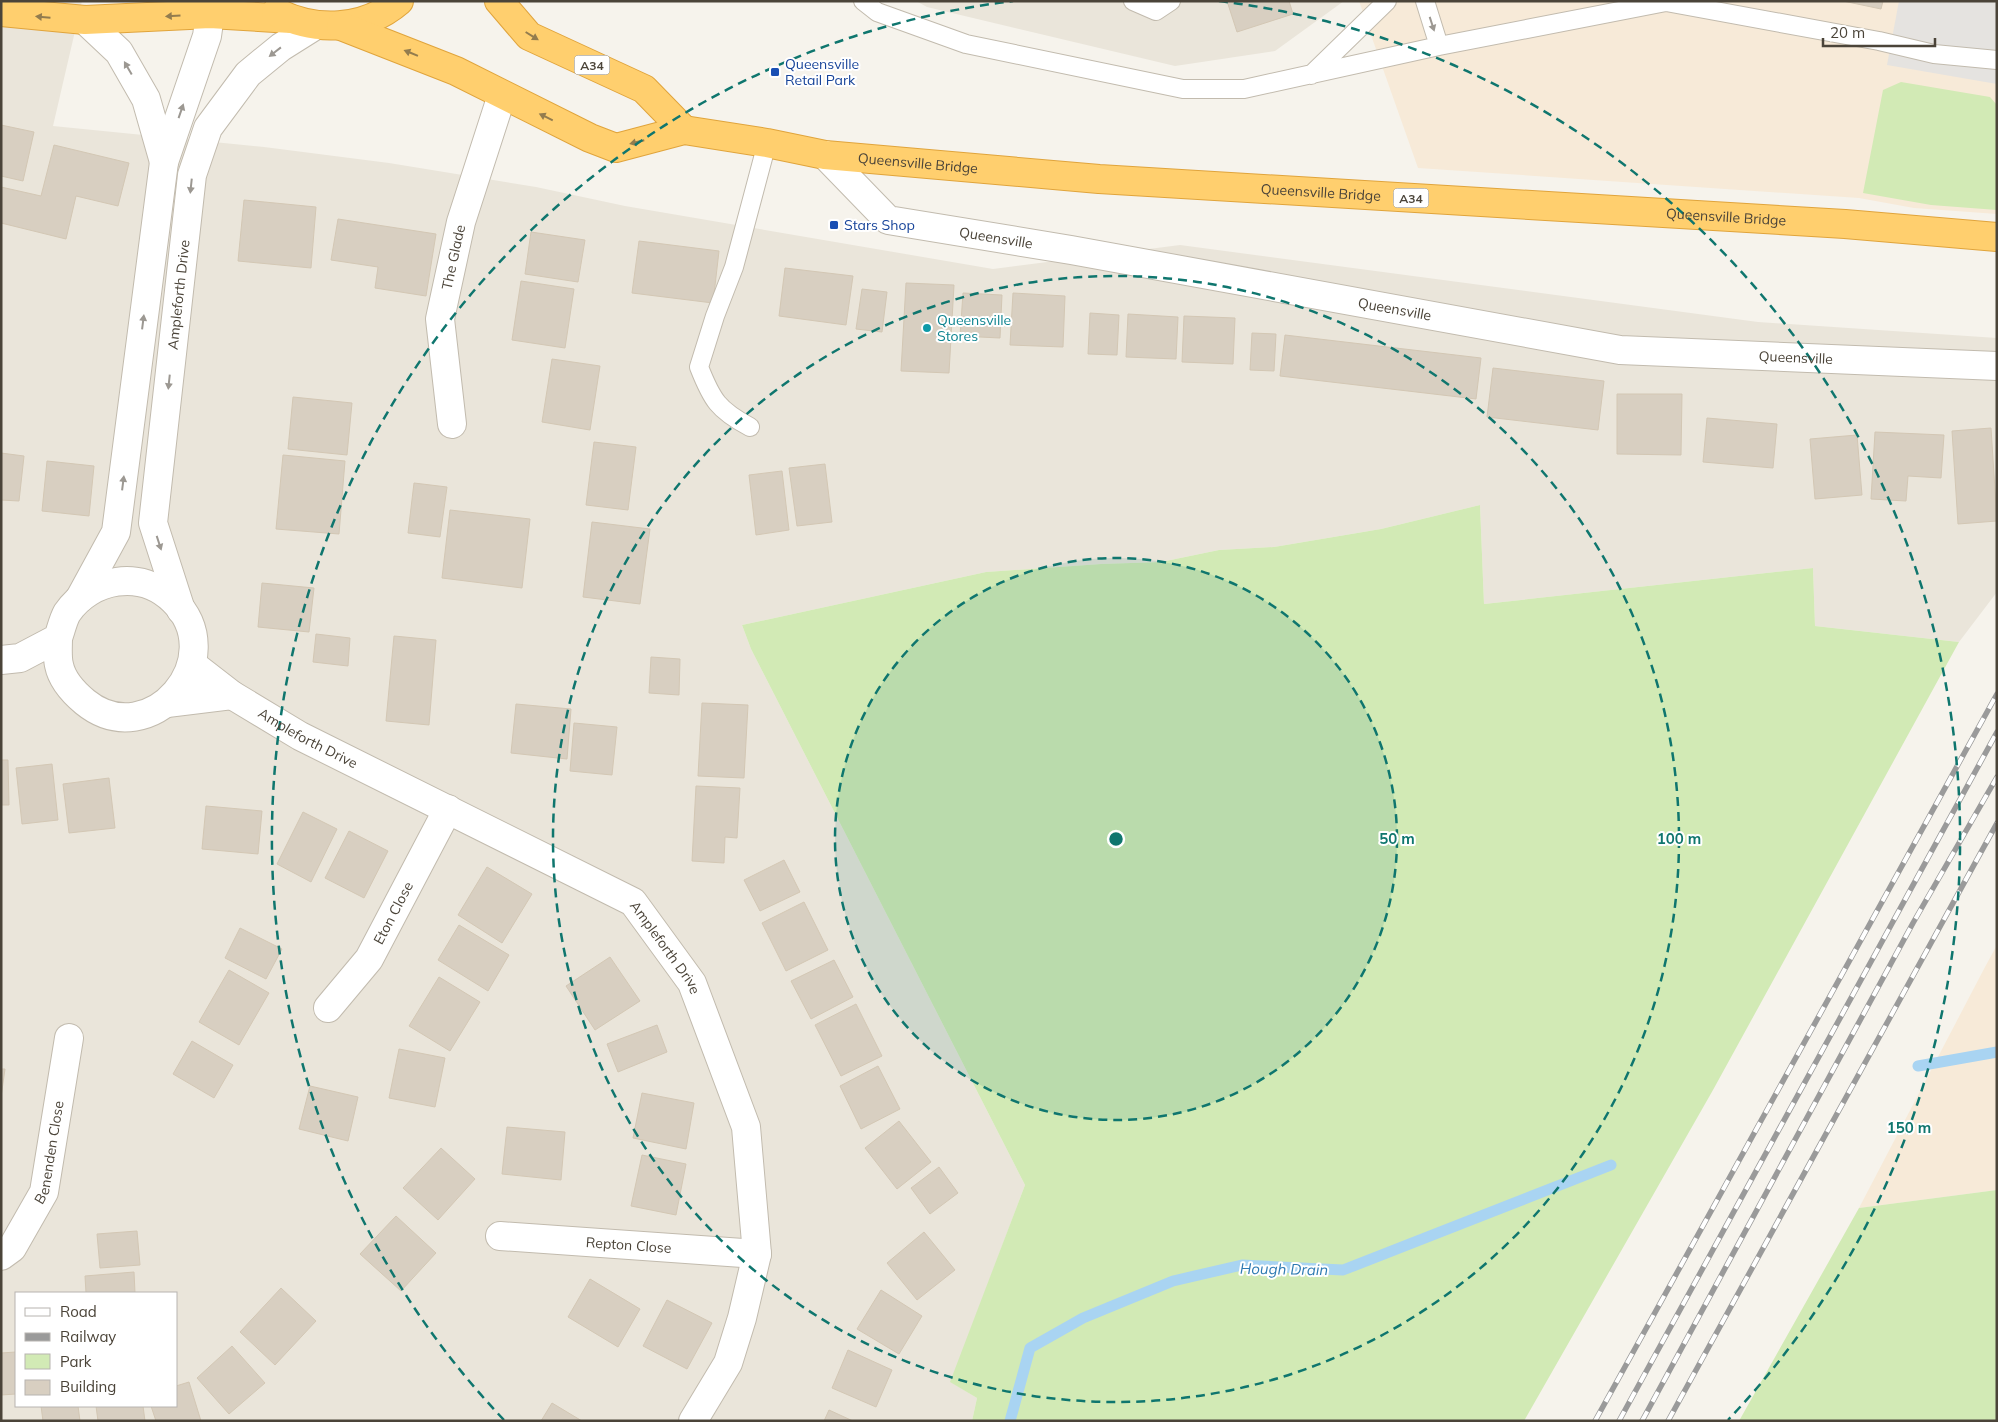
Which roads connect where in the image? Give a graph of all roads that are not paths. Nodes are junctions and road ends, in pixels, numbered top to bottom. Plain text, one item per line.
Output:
1 (260, 1) edge
2 (399, 1) edge
3 (499, 1) edge
4 (863, 1) edge
5 (1133, 1) edge
6 (1171, 1) edge
7 (1387, 1) edge
8 (1425, 1) edge
9 (211, 8) edge
10 (1, 12) edge
11 (85, 20) junction
12 (316, 23) junction
13 (1440, 46) junction
14 (1997, 60) edge
15 (1311, 76) junction
16 (502, 95) junction
17 (684, 130) junction
18 (767, 143) junction
19 (825, 154) junction
20 (164, 162) junction
21 (1997, 237) edge
22 (1997, 366) edge
23 (452, 424) dead end
24 (750, 427) dead end
25 (80, 598) junction
26 (181, 610) junction
27 (58, 638) junction
28 (11, 659) edge
29 (192, 664) junction
30 (72, 691) junction
31 (232, 695) junction
32 (167, 703) junction
33 (448, 809) junction
34 (328, 1008) dead end
35 (69, 1038) dead end
36 (500, 1236) dead end
37 (757, 1254) junction
38 (1, 1256) edge
39 (693, 1421) edge

1 - 12 highway
2 - 12 highway
3 -> 17 highway, A34
4 - 15 lane
5 - 6 lane
7 - 15 lane
8 -> 13 lane
9 -> 11 highway, A34
9 - 12 highway, A34
20 -> 9 street, Ampleforth Drive
11 -> 10 highway, A34
20 -> 11 street, Ampleforth Drive
16 -> 12 highway, A34
12 -> 26 street, Ampleforth Drive
13 - 14 lane
13 - 15 lane
17 -> 16 highway, A34
16 - 23 street, The Glade
17 - 18 highway, A34
18 - 19 highway, A34
18 - 24 lane
19 - 21 highway, Queensville Bridge / A34
19 - 22 street, Queensville
25 -> 20 street, Ampleforth Drive
25 - 26 street, Ampleforth Drive
25 - 27 street, Ampleforth Drive
26 - 29 street, Ampleforth Drive
27 - 28 street, Ampleforth Drive
27 - 30 street, Ampleforth Drive
28 - 30 street, Ampleforth Drive
29 - 31 street, Ampleforth Drive
29 - 32 street, Ampleforth Drive
30 - 32 street, Ampleforth Drive
31 - 32 street, Ampleforth Drive
31 - 33 street, Ampleforth Drive
33 - 34 street, Eton Close
33 - 37 street, Ampleforth Drive
35 - 38 street, Benenden Close
36 - 37 street, Repton Close
37 - 39 street, Ampleforth Drive

